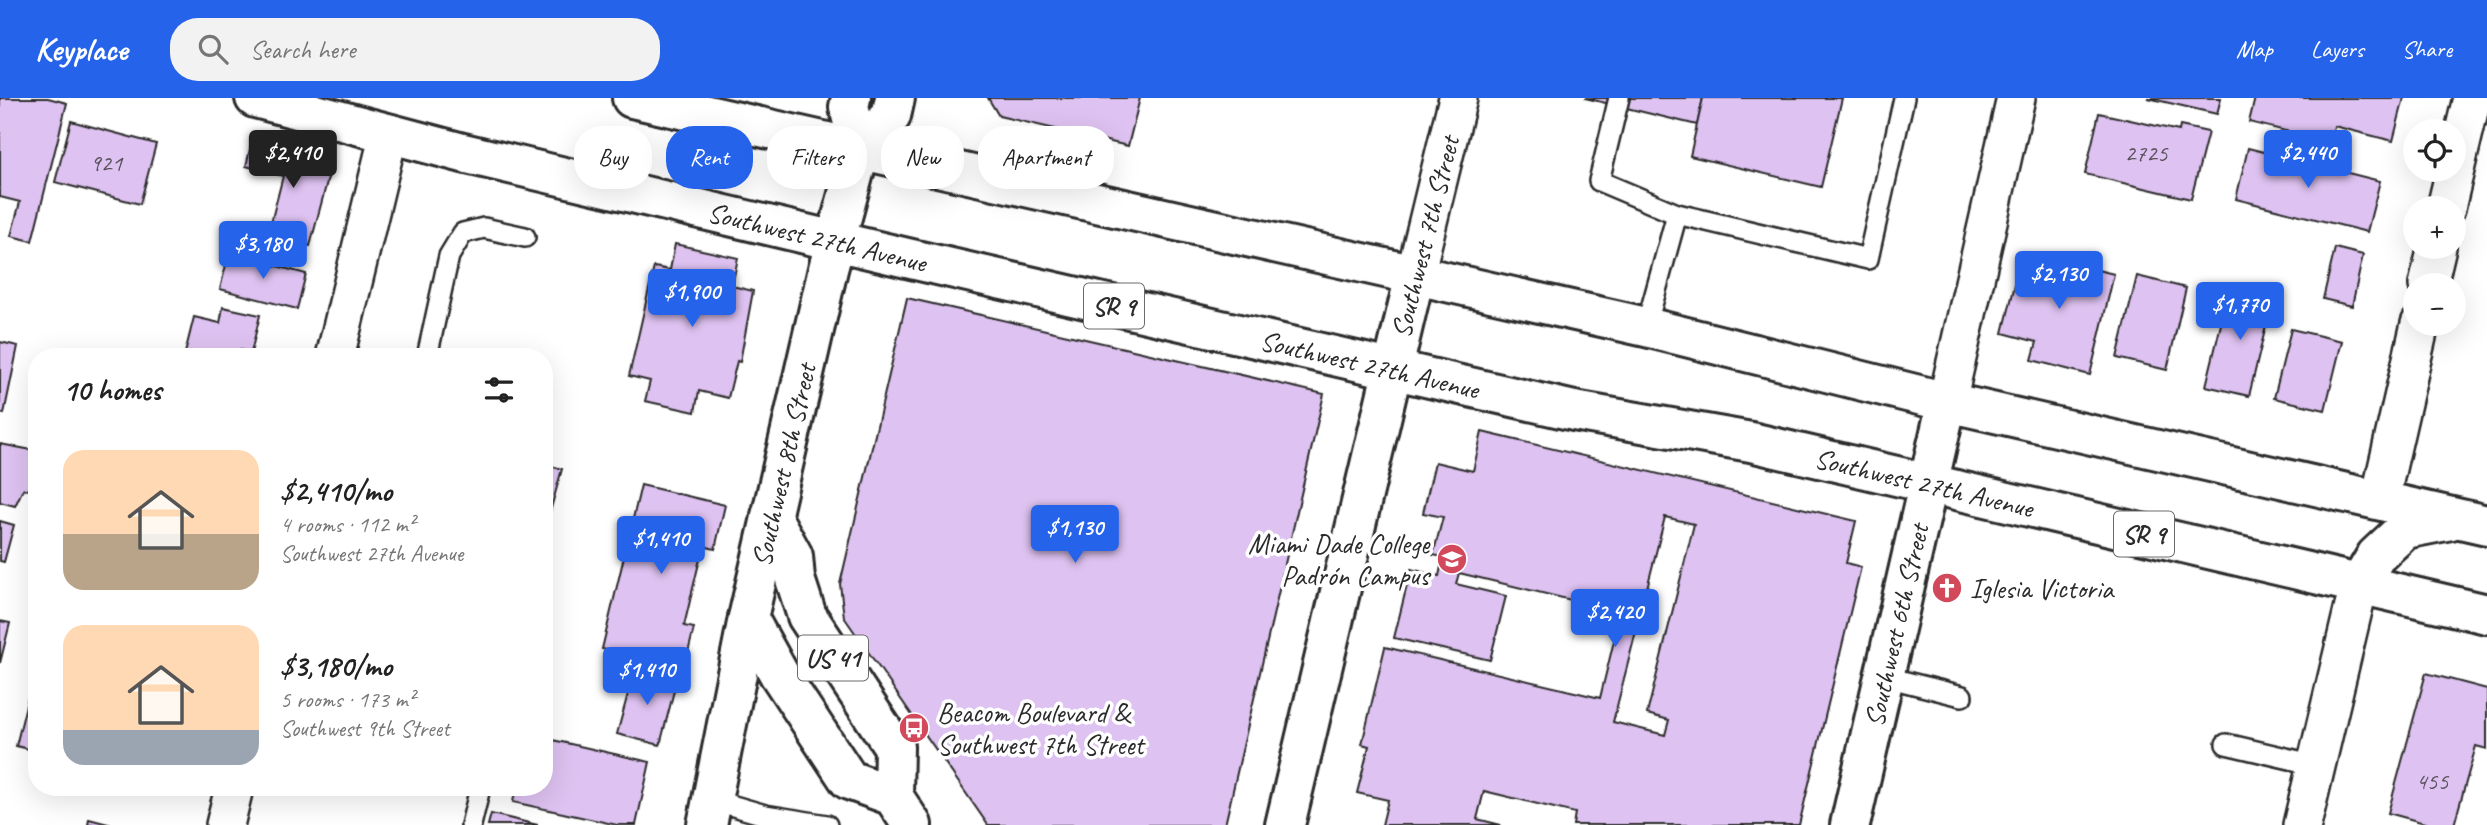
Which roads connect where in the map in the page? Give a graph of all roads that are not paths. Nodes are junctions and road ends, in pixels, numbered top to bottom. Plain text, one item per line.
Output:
1 (255, 98) edge
2 (632, 98) edge
3 (851, 98) edge
4 (895, 98) edge
5 (1458, 98) edge
6 (1619, 98) edge
7 (1904, 98) edge
8 (2016, 98) edge
9 (2472, 98) edge
10 (854, 126) edge
11 (767, 129) edge
12 (389, 133) junction
13 (867, 142) edge
14 (867, 152) edge
15 (850, 189) edge
16 (2449, 196) edge
17 (1677, 214) junction
18 (525, 237) dead end
19 (836, 242) junction
20 (1415, 275) junction
21 (1646, 327) junction
22 (2417, 336) edge
23 (337, 348) edge
24 (429, 348) edge
25 (1392, 369) junction
26 (1947, 402) junction
27 (1929, 483) junction
28 (2380, 499) junction
29 (771, 516) junction
30 (2473, 522) edge
31 (2359, 584) junction
32 (2487, 614) edge
33 (748, 618) junction
34 (1886, 677) junction
35 (1962, 695) dead end
36 (2226, 744) dead end
37 (2316, 765) junction
38 (232, 796) edge
39 (478, 796) edge
40 (902, 810) edge
41 (710, 813) edge
42 (225, 825) edge
43 (471, 825) edge
44 (827, 825) edge
45 (1285, 825) edge
46 (1850, 825) edge
47 (2302, 825) edge

1 - 12 main road, Southwest 27th Avenue / SR 9
2 - 11 main road
3 - 10 main road, Southwest 8th Street
4 - 13 main road, Southwest 8th Street
5 - 20 street, Southwest 7th Street
6 - 17 lane
7 - 17 lane
8 - 26 street, Southwest 6th Street
9 - 16 street
12 - 19 main road, Southwest 27th Avenue / SR 9
12 - 23 street
14 - 20 main road
15 - 19 main road, Southwest 8th Street
17 - 21 lane
18 - 24 lane
19 - 25 main road, Southwest 27th Avenue / SR 9
19 - 29 main road, Southwest 8th Street
20 - 21 main road
20 - 25 main road, Southwest 7th Street
21 - 26 main road
22 - 28 street
25 - 27 main road, Southwest 27th Avenue / SR 9
25 - 45 main road, Southwest 7th Street
26 - 27 main road, Southwest 6th Street
26 - 28 main road
27 - 31 main road, Southwest 27th Avenue / SR 9
27 - 34 main road, Southwest 6th Street
28 - 30 main road
29 - 33 main road, Southwest 8th Street
29 - 40 main road, US 41
30 - 31 main road
31 - 32 main road, Southwest 27th Avenue / SR 9
31 - 37 street
33 - 40 main road, US 41
33 - 41 main road, Southwest 8th Street
34 - 35 lane
34 - 46 main road, Southwest 6th Street
36 - 37 lane
37 - 47 street
38 - 42 street
39 - 43 lane
41 - 44 lane

